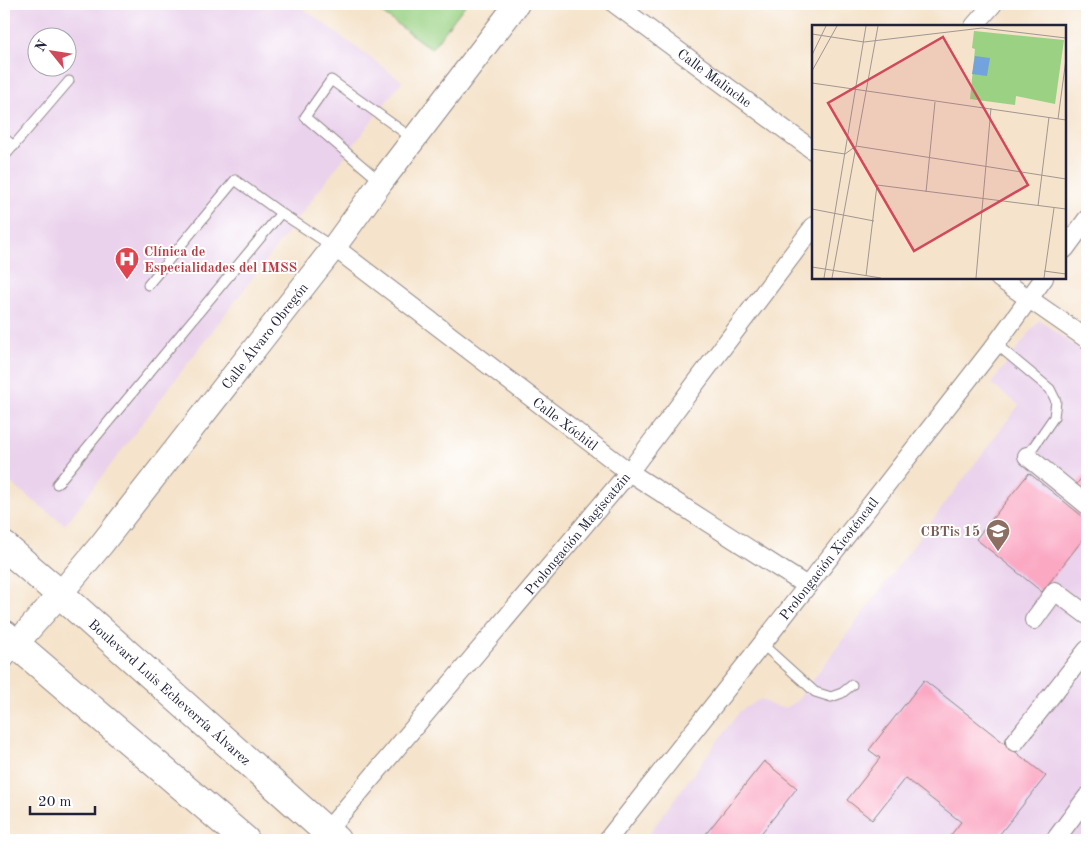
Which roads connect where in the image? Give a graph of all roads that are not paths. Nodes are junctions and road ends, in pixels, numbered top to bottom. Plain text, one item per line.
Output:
1 (517, 4) edge
2 (615, 4) edge
3 (992, 4) edge
4 (975, 25) edge
5 (69, 81) dead end
6 (4, 138) edge
7 (415, 139) junction
8 (14, 146) junction
9 (812, 150) edge
10 (4, 157) edge
11 (381, 182) junction
12 (281, 213) junction
13 (1087, 219) edge
14 (812, 229) edge
15 (334, 247) junction
16 (1066, 248) edge
17 (1001, 279) edge
18 (1043, 279) edge
19 (148, 285) dead end
20 (1029, 297) junction
21 (1087, 339) edge
22 (996, 344) junction
23 (1027, 456) joint
24 (629, 472) junction
25 (57, 484) dead end
26 (1087, 505) edge
27 (4, 546) edge
28 (807, 586) junction
29 (60, 594) junction
30 (1087, 615) edge
31 (1034, 620) dead end
32 (762, 644) junction
33 (8, 646) edge
34 (1087, 650) edge
35 (852, 685) dead end
36 (1015, 742) dead end
37 (1084, 808) edge
38 (331, 837) edge
39 (611, 839) edge
40 (245, 840) edge
41 (1055, 840) edge

1 - 7 street, Calle Álvaro Obregón
2 - 9 street, Calle Malinche
3 - 4 street
5 - 8 lane
6 - 8 lane
7 - 11 street, Calle Álvaro Obregón
7 - 11 lane
8 - 10 lane
11 - 15 street, Calle Álvaro Obregón
12 - 15 lane
12 - 19 lane
12 - 25 lane
13 - 16 street
14 - 24 street, Prolongación Magiscatzin
15 - 24 street, Calle Xóchitl
15 - 29 street, Calle Álvaro Obregón
17 - 20 street
18 - 20 street, Prolongación Xicoténcatl
20 - 21 street
20 - 22 street, Prolongación Xicoténcatl
22 - 23 lane
22 - 28 street, Prolongación Xicoténcatl
23 - 26 street
24 - 28 street, Calle Xóchitl
24 - 38 street, Prolongación Magiscatzin
27 - 29 main road, Boulevard Luis Echeverría Álvarez
28 - 32 street, Prolongación Xicoténcatl
29 - 33 street, Calle Álvaro Obregón
29 - 38 main road, Boulevard Luis Echeverría Álvarez
30 - 31 street
32 - 35 lane
32 - 39 street, Prolongación Xicoténcatl
33 - 40 main road
34 - 36 street
37 - 41 street

